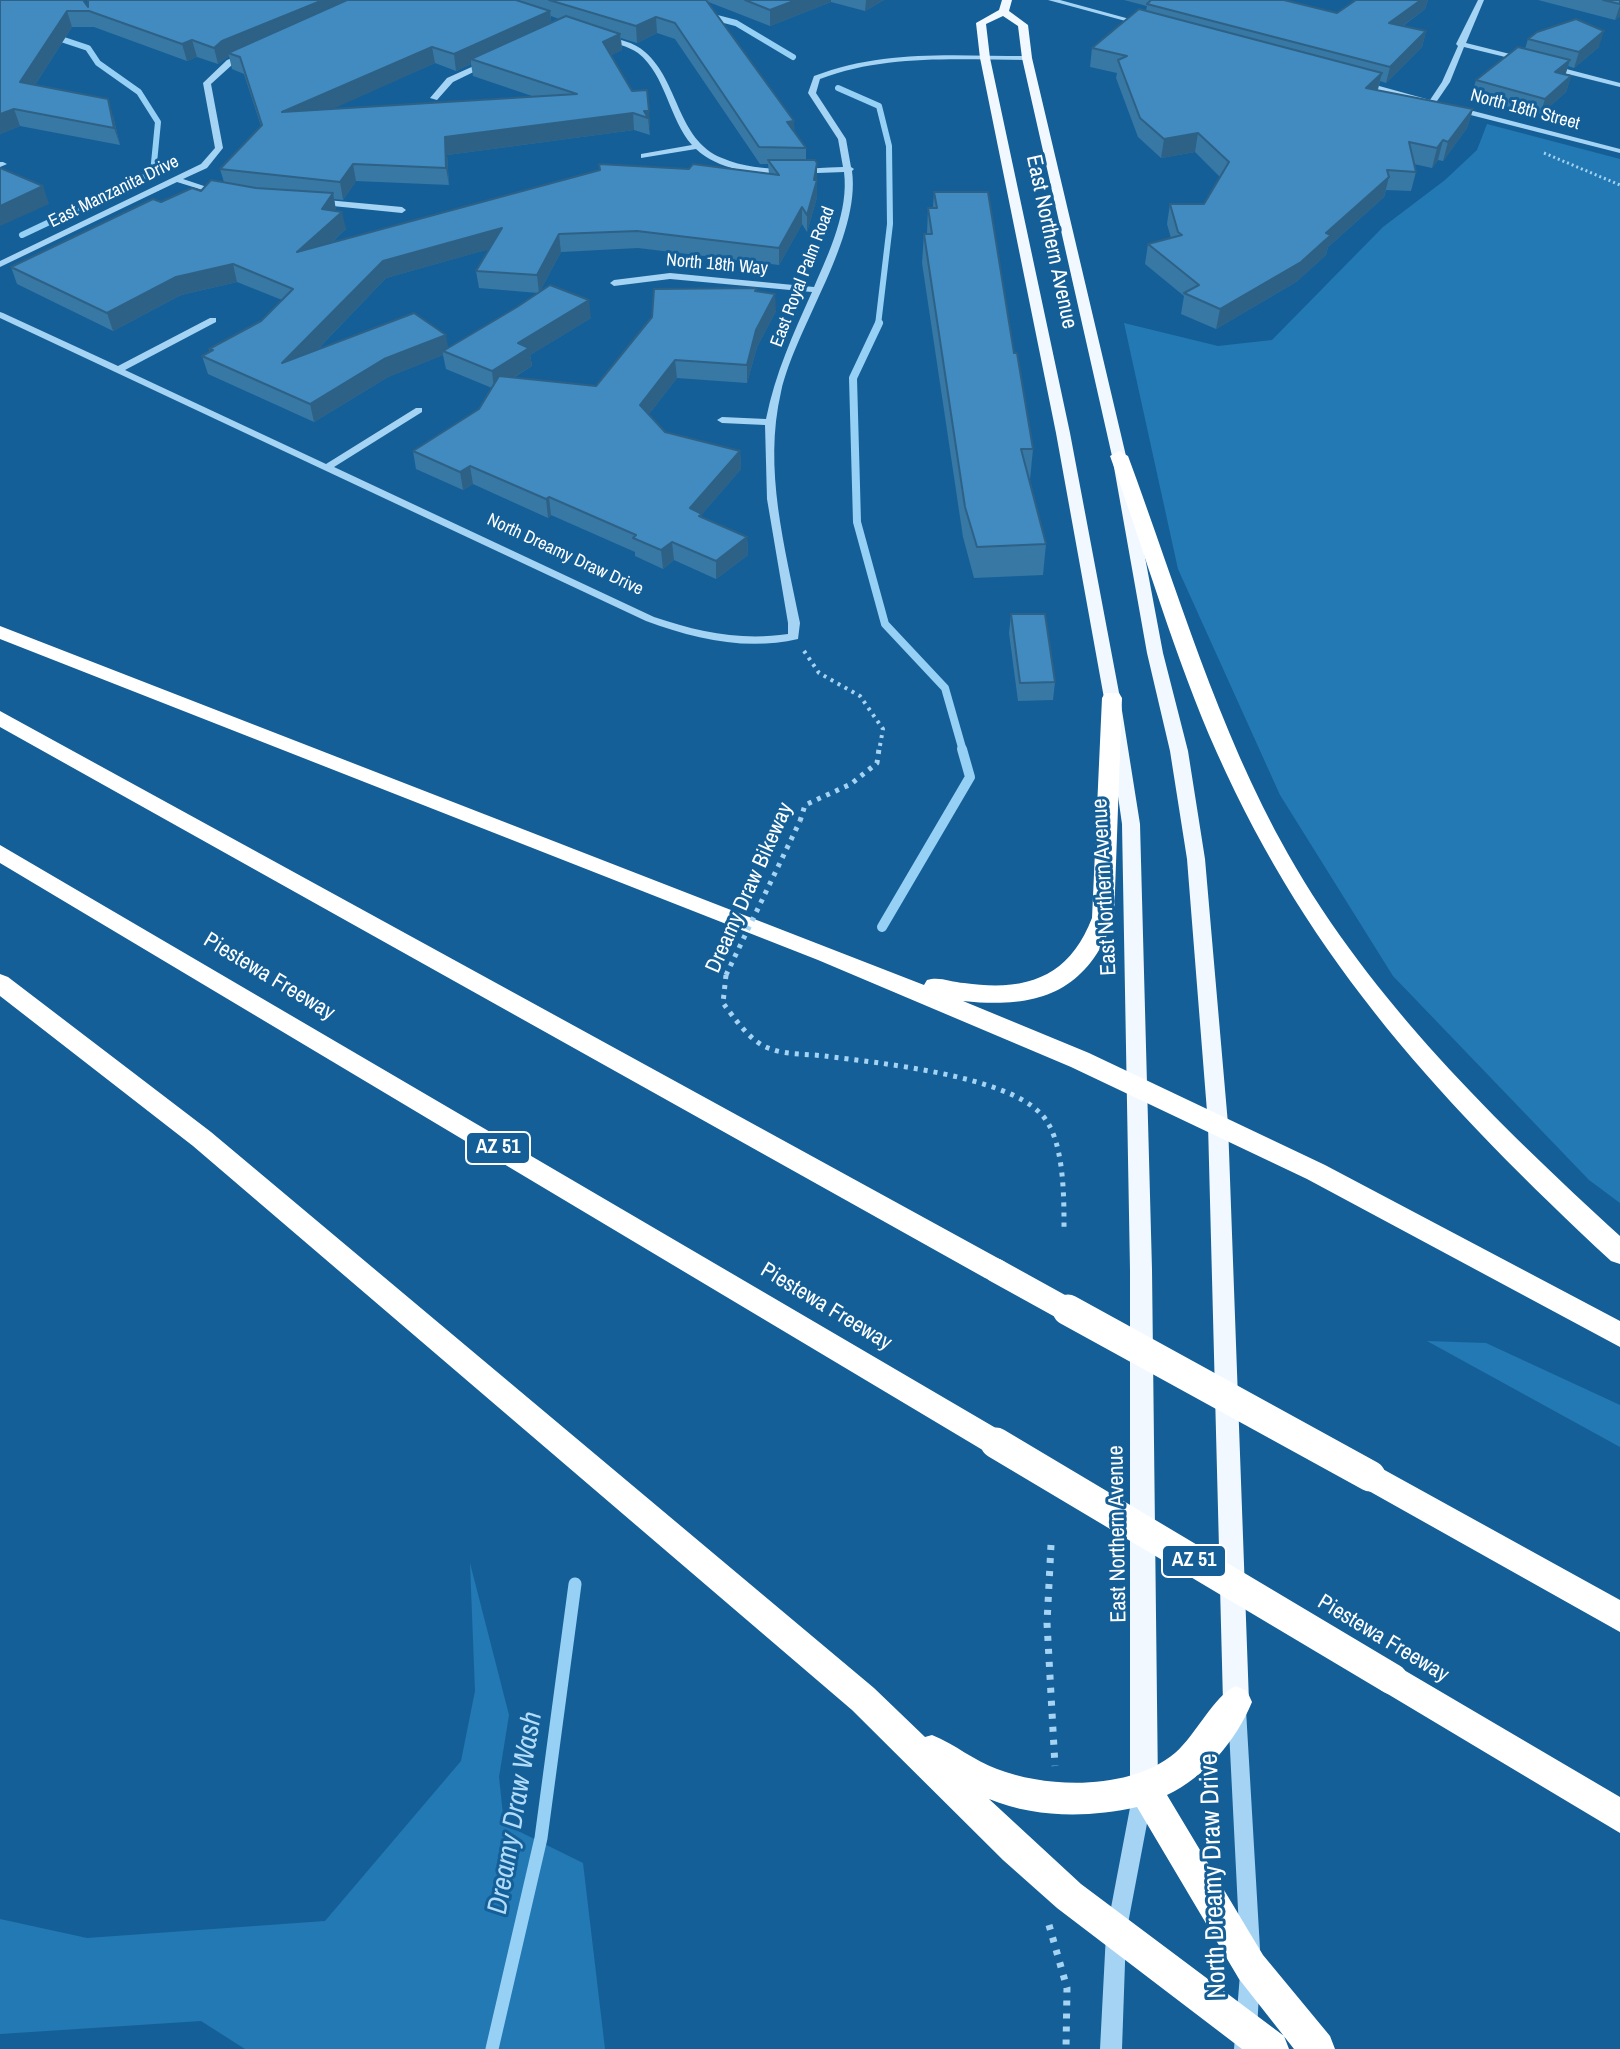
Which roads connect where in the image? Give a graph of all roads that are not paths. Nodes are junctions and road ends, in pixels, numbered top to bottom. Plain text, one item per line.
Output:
1 (1052, 0) edge
2 (1481, 0) edge
3 (1005, 6) edge
4 (1158, 27) edge
5 (595, 35) edge
6 (1460, 44) junction
7 (250, 54) edge
8 (503, 56) edge
9 (985, 58) junction
10 (1027, 58) junction
11 (1528, 61) edge
12 (1542, 65) edge
13 (1354, 81) edge
14 (1620, 85) edge
15 (434, 98) dead end
16 (1432, 102) junction
17 (699, 146) junction
18 (1620, 151) edge
19 (644, 156) dead end
20 (850, 169) junction
21 (178, 180) junction
22 (234, 197) edge
23 (308, 202) edge
24 (402, 210) dead end
25 (0, 264) edge
26 (614, 283) dead end
27 (816, 290) junction
28 (0, 315) edge
29 (213, 320) dead end
30 (120, 369) junction
31 (419, 410) dead end
32 (722, 420) dead end
33 (770, 422) junction
34 (1119, 456) junction
35 (328, 467) junction
36 (0, 632) edge
37 (794, 637) joint
38 (1112, 698) junction
39 (0, 718) edge
40 (0, 853) edge
41 (826, 954) junction
42 (0, 983) edge
43 (1139, 1086) junction
44 (1218, 1124) junction
45 (1620, 1253) edge
46 (1620, 1335) edge
47 (1620, 1617) edge
48 (863, 1699) junction
49 (1236, 1702) junction
50 (1144, 1788) junction
51 (1620, 1816) edge
52 (1116, 1934) junction
53 (1251, 1967) junction
54 (1254, 2043) edge
55 (1111, 2049) edge
56 (1317, 2049) edge

1 - 4 street
2 - 6 street
3 - 9 main road, East Northern Avenue
3 - 10 main road, East Northern Avenue
5 - 17 street
6 - 11 street
6 - 16 street
7 - 21 street, East Manzanita Drive
8 - 15 street
9 - 10 street, East Royal Palm Road
9 - 20 street, East Royal Palm Road
9 - 38 main road, East Northern Avenue
10 - 34 main road, East Northern Avenue
12 - 14 street
13 - 16 street, North 18th Street
16 - 18 street, North 18th Street
17 - 19 street
17 - 20 street
20 - 27 street, East Royal Palm Road
21 - 22 street
21 - 25 street, East Manzanita Drive
23 - 24 street
26 - 27 street, North 18th Way
27 - 33 street, East Royal Palm Road
28 - 30 street, North Dreamy Draw Drive
29 - 30 street
30 - 35 street, North Dreamy Draw Drive
31 - 35 street
32 - 33 street
33 - 37 street, East Royal Palm Road
34 - 44 main road, East Northern Avenue
34 - 45 highway
35 - 37 street, North Dreamy Draw Drive
36 - 41 highway
38 - 41 highway
38 - 43 main road, East Northern Avenue
39 - 47 highway, bridge
40 - 51 highway, Piestewa Freeway / AZ 51, bridge
41 - 43 highway
42 - 48 highway
43 - 44 highway
43 - 50 main road, East Northern Avenue
44 - 46 highway
44 - 49 main road, East Northern Avenue
48 - 50 highway
48 - 52 highway
49 - 50 highway
49 - 53 street, North Dreamy Draw Drive
50 - 52 street
50 - 53 highway
52 - 54 highway
52 - 55 street
53 - 54 street, North Dreamy Draw Drive
53 - 56 highway

